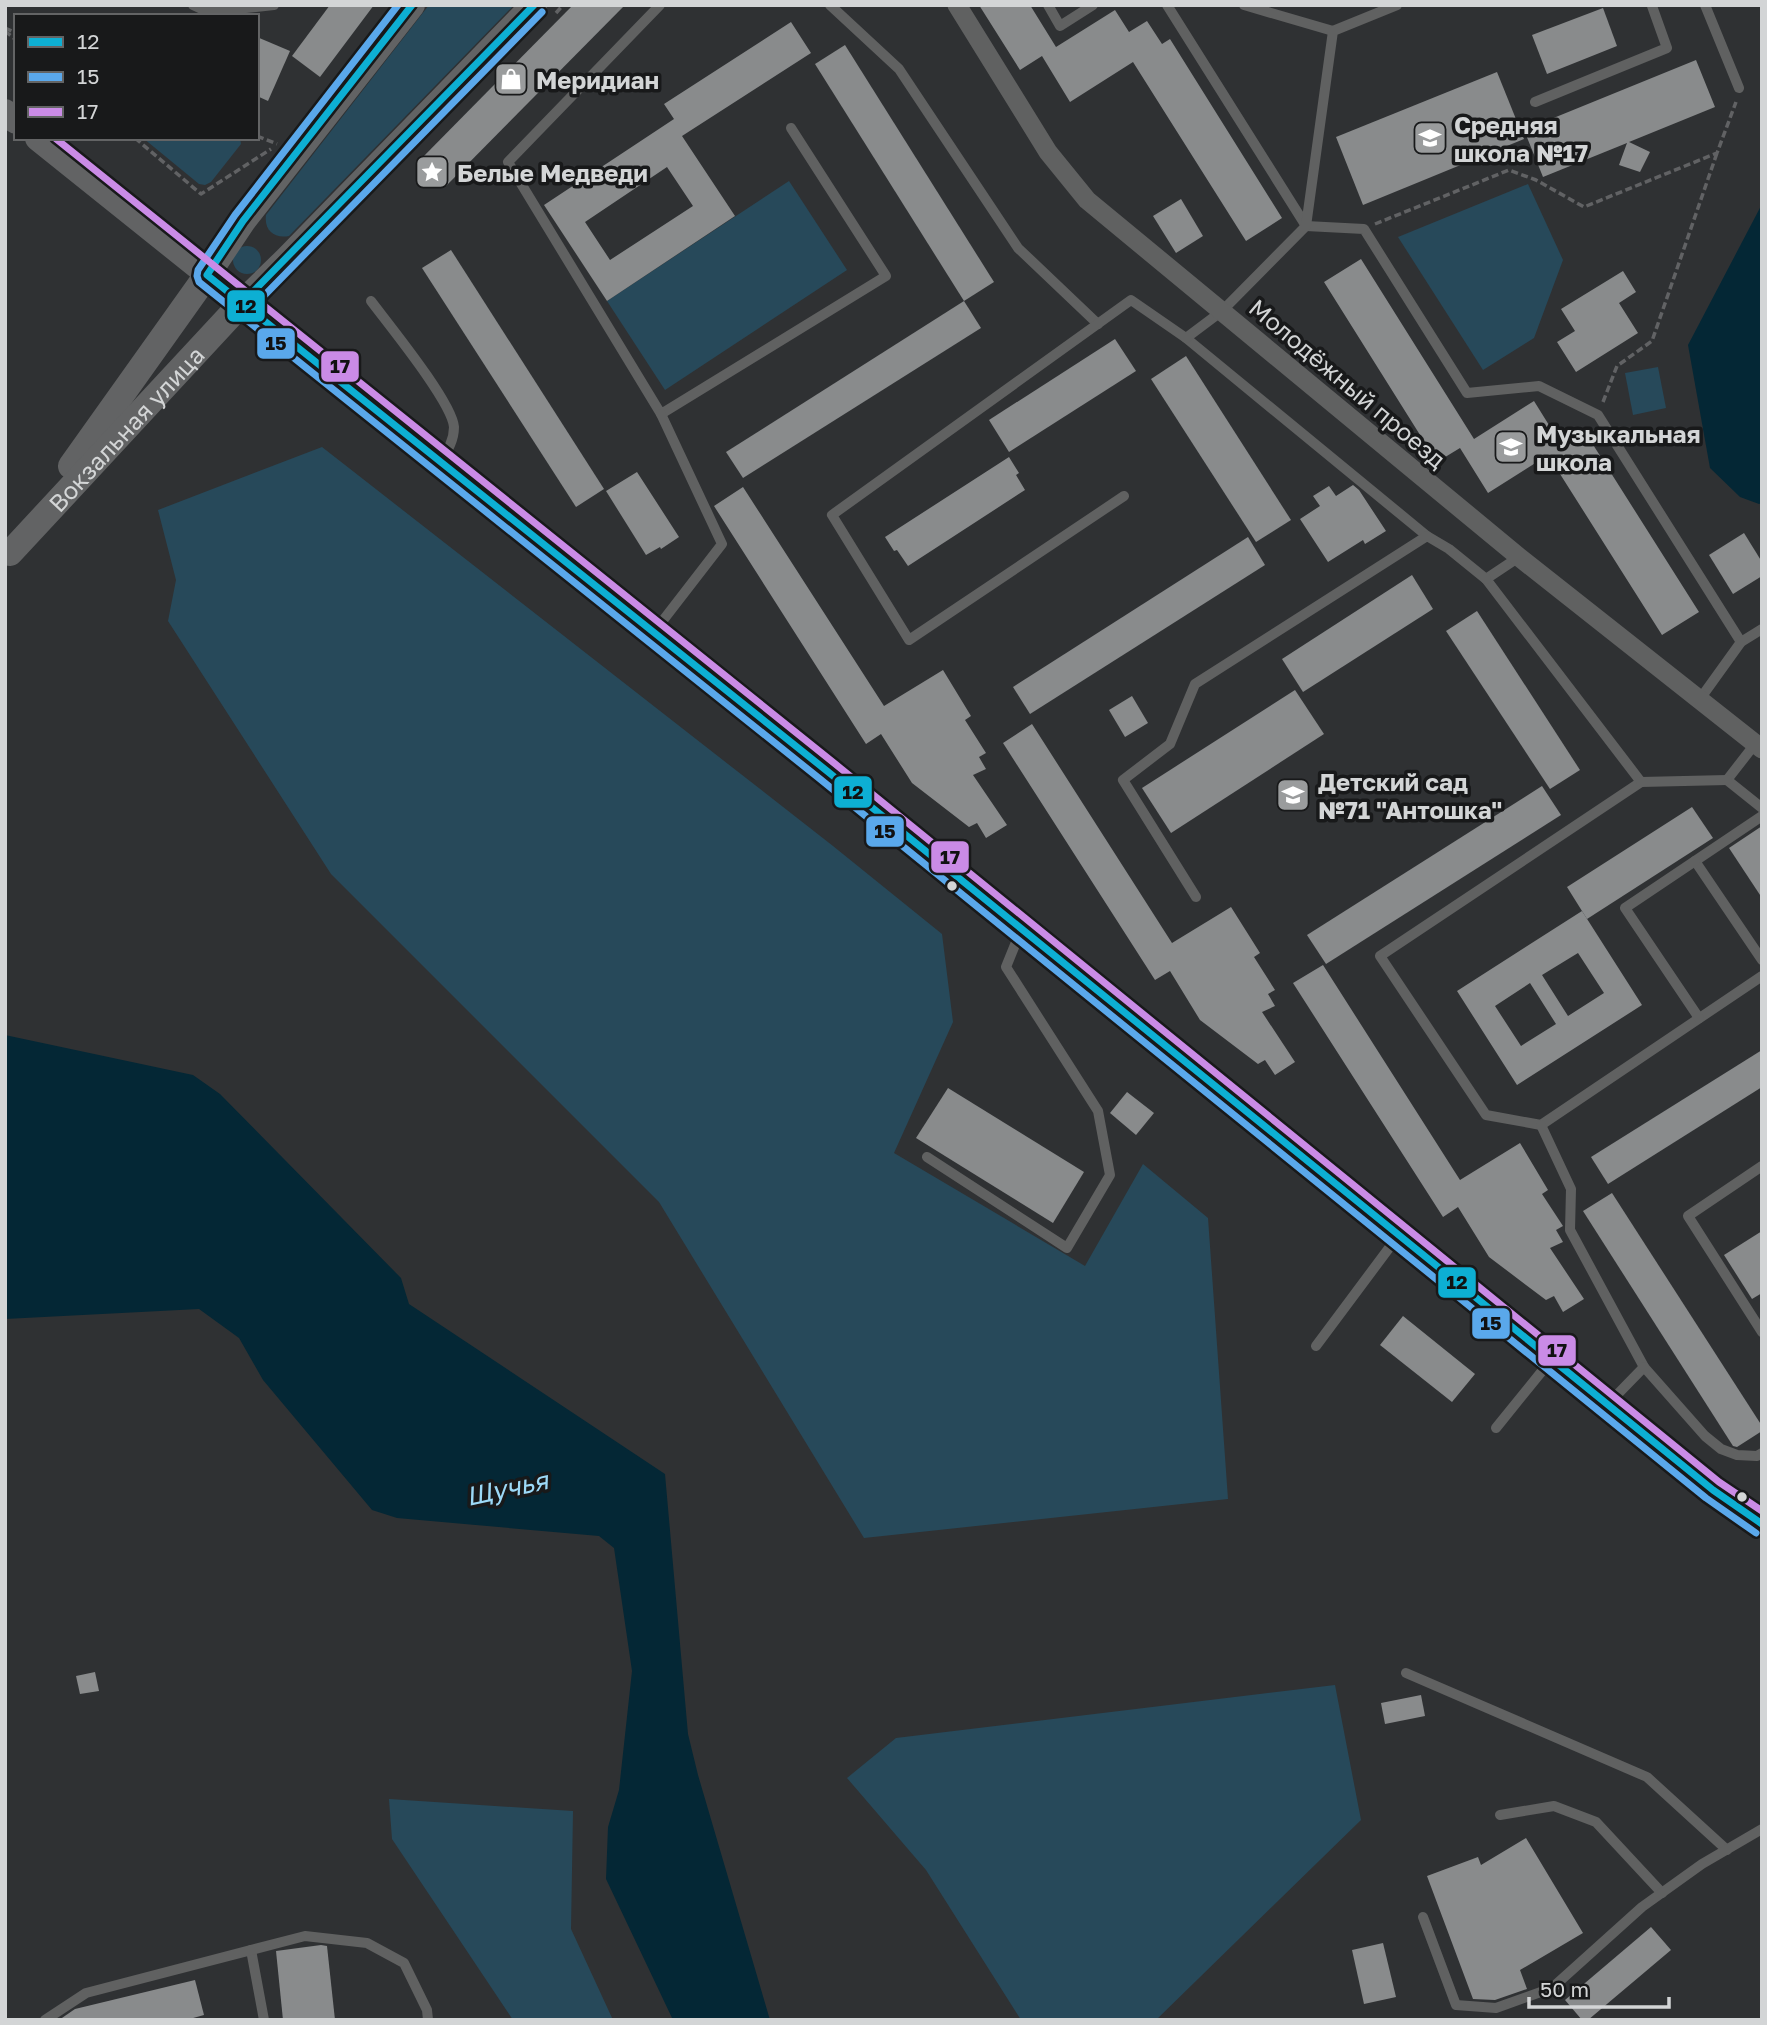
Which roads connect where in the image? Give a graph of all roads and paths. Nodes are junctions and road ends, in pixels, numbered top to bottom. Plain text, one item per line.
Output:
1 (193, 5) edge
2 (274, 5) edge
3 (412, 5) edge
4 (534, 5) edge
5 (660, 5) edge
6 (830, 5) edge
7 (957, 5) edge
8 (1048, 5) edge
9 (1093, 5) edge
10 (1167, 5) edge
11 (1244, 5) edge
12 (1397, 5) edge
13 (1652, 5) edge
14 (1705, 5) edge
15 (1333, 32) junction
16 (1739, 88) joint
17 (1535, 102) dead end
18 (791, 128) dead end
19 (259, 137) edge
20 (40, 140) edge
21 (137, 140) edge
22 (1717, 153) junction
23 (1306, 226) junction
24 (1364, 229) junction
25 (207, 275) junction
26 (371, 301) dead end
27 (242, 303) junction
28 (1222, 311) junction
29 (1098, 324) junction
30 (1186, 338) junction
31 (661, 414) junction
32 (1598, 415) junction
33 (440, 462) junction
34 (1124, 496) dead end
35 (1427, 536) junction
36 (7, 556) edge
37 (1519, 557) junction
38 (1486, 579) junction
39 (1762, 629) edge
40 (653, 633) junction
41 (1741, 642) junction
42 (1700, 699) junction
43 (1758, 747) edge
44 (1727, 780) junction
45 (1641, 782) junction
46 (1762, 808) edge
47 (1762, 816) edge
48 (1695, 861) junction
49 (1196, 897) dead end
50 (1021, 929) junction
51 (1762, 960) edge
52 (1762, 976) edge
53 (1699, 1018) junction
54 (1541, 1125) junction
55 (927, 1157) dead end
56 (1762, 1166) edge
57 (1398, 1235) junction
58 (1762, 1332) edge
59 (1315, 1346) dead end
60 (1552, 1360) junction
61 (1644, 1367) junction
62 (1607, 1405) junction
63 (1496, 1428) dead end
64 (1762, 1453) edge
65 (1762, 1524) edge
66 (1406, 1673) dead end
67 (1500, 1815) dead end
68 (1762, 1829) edge
69 (1727, 1850) junction
70 (1662, 1893) junction
71 (1423, 1917) dead end
72 (251, 1950) junction
73 (45, 2020) edge
74 (264, 2020) edge
75 (428, 2020) edge

1 - 2 lane
3 - 25 street, Вокзальная улица
4 - 27 street, Вокзальная улица
5 - 31 lane
6 - 29 lane
7 - 28 street, Молодёжный проезд
8 - 9 lane
10 - 23 lane
11 - 15 lane
12 - 15 lane
13 - 17 lane
14 - 16 lane
15 - 23 lane
16 - 22 path
18 - 31 lane
19 - 21 path
20 - 25 street
22 - 24 path
22 - 32 path
23 - 24 lane
23 - 28 lane
24 - 32 lane
25 - 27 street
25 - 36 street, Вокзальная улица
26 - 33 lane
27 - 33 street
27 - 36 street, Вокзальная улица
28 - 30 lane
28 - 37 street, Молодёжный проезд
29 - 30 lane
29 - 34 lane
30 - 35 lane
31 - 40 lane
32 - 41 lane
33 - 40 street
35 - 38 lane
35 - 49 lane
37 - 38 lane
37 - 42 street, Молодёжный проезд
38 - 45 lane
39 - 41 lane
40 - 50 street
41 - 42 lane
42 - 43 street, Молодёжный проезд
43 - 44 lane
44 - 45 lane
44 - 46 lane
45 - 54 lane
47 - 48 lane
48 - 51 lane
48 - 53 lane
50 - 55 lane
50 - 57 street
52 - 53 lane
53 - 54 lane
54 - 61 lane
56 - 58 lane
57 - 59 lane
57 - 60 street
60 - 62 street
60 - 63 lane
61 - 62 lane
61 - 64 lane
62 - 65 street
66 - 69 lane
67 - 70 lane
68 - 69 lane
69 - 70 lane
70 - 71 lane
72 - 73 lane
72 - 74 lane
72 - 75 lane

